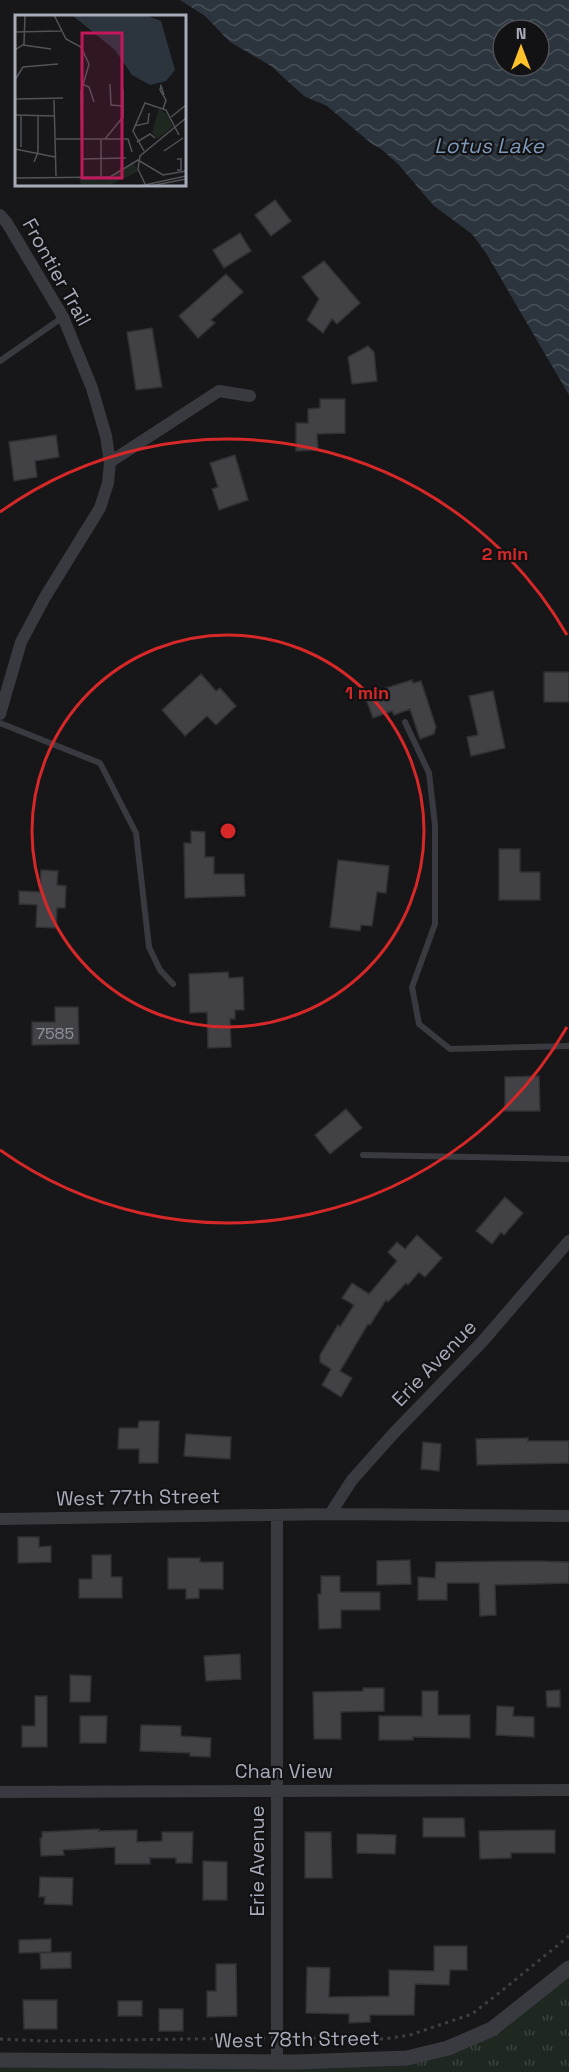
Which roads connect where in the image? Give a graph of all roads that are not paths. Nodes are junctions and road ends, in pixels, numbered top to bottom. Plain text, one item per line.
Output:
1 (0, 216) edge
2 (63, 317) junction
3 (0, 361) edge
4 (250, 396) dead end
5 (110, 462) junction
6 (0, 714) edge
7 (405, 722) dead end
8 (0, 723) edge
9 (173, 984) dead end
10 (569, 1046) edge
11 (363, 1155) dead end
12 (569, 1159) edge
13 (569, 1240) edge
14 (330, 1514) junction
15 (277, 1515) junction
16 (569, 1516) edge
17 (0, 1519) edge
18 (277, 1790) junction
19 (569, 1790) edge
20 (0, 1792) edge
21 (569, 1968) edge
22 (0, 2060) edge
23 (268, 2065) edge

1 - 2 street, Frontier Trail
2 - 3 lane
2 - 5 street, Frontier Trail
4 - 5 street
5 - 6 street, Frontier Trail
7 - 10 lane
8 - 9 lane
11 - 12 lane
13 - 14 street, Erie Avenue
14 - 15 street, West 77th Street
14 - 16 street
15 - 17 street, West 77th Street
15 - 18 street, Erie Avenue
18 - 19 street, Chan View
18 - 20 street, Chan View
18 - 23 street, Erie Avenue
21 - 23 street, West 78th Street
22 - 23 street, West 78th Street

